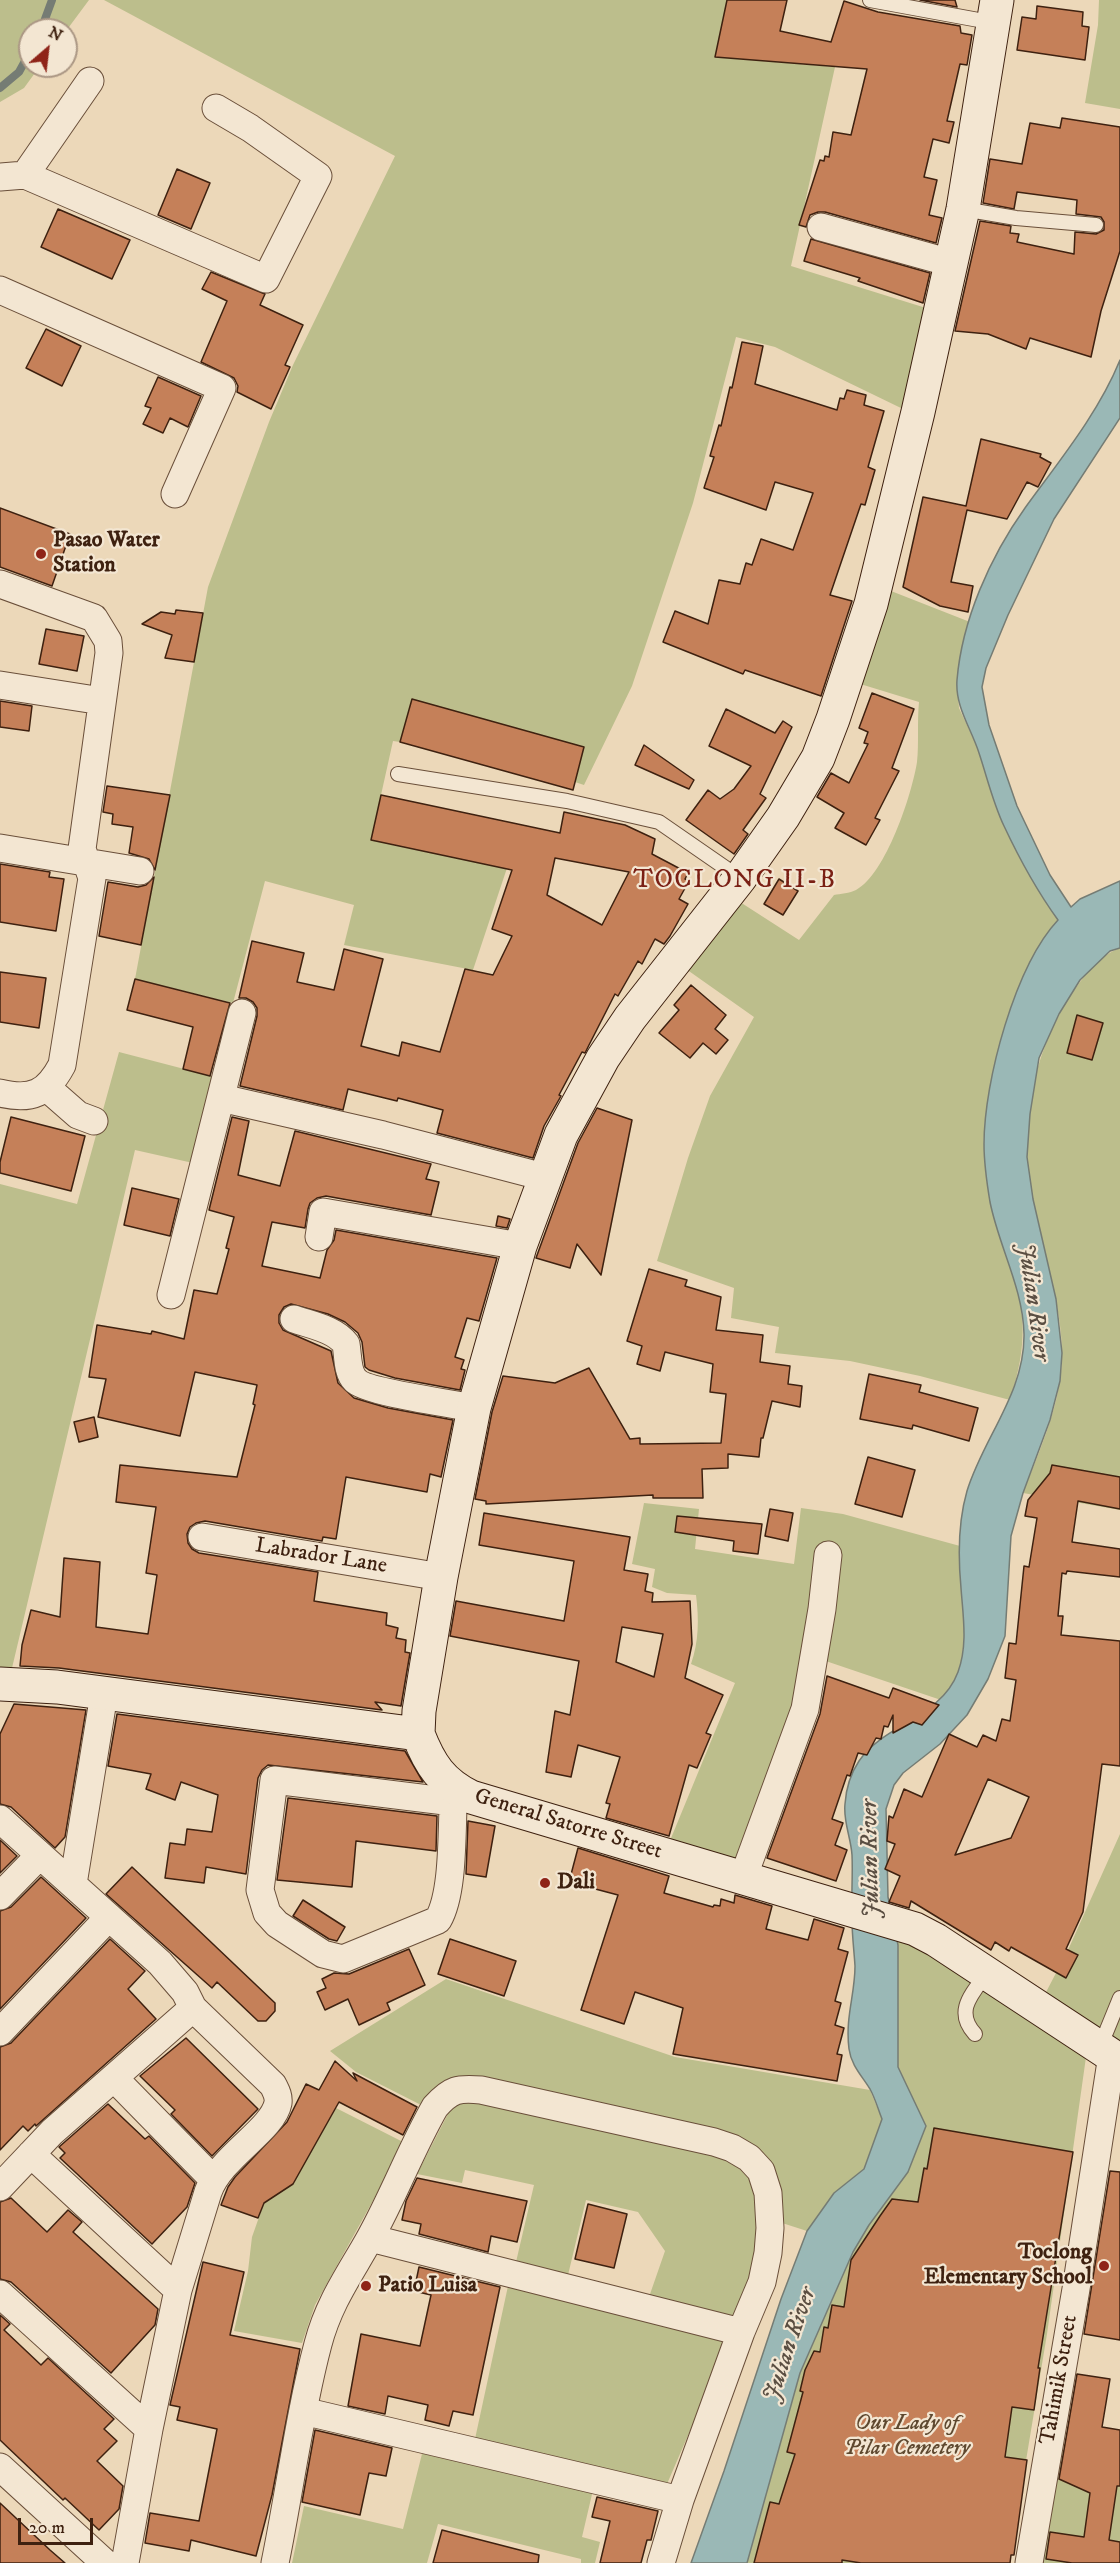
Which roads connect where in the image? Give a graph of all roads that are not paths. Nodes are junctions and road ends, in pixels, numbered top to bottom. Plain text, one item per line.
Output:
1 (870, 0) edge
2 (996, 12) edge
3 (90, 81) dead end
4 (216, 108) dead end
5 (13, 176) edge
6 (963, 209) junction
7 (1096, 225) dead end
8 (821, 227) dead end
9 (951, 263) junction
10 (0, 290) edge
11 (175, 494) dead end
12 (0, 584) edge
13 (0, 685) edge
14 (102, 701) junction
15 (398, 774) dead end
16 (0, 848) edge
17 (89, 863) junction
18 (140, 871) dead end
19 (740, 878) junction
20 (242, 1014) dead end
21 (46, 1087) junction
22 (0, 1093) edge
23 (221, 1098) junction
24 (94, 1121) dead end
25 (544, 1177) junction
26 (319, 1237) dead end
27 (520, 1246) junction
28 (171, 1295) dead end
29 (294, 1319) dead end
30 (474, 1408) junction
31 (202, 1537) dead end
32 (828, 1555) dead end
33 (441, 1577) junction
34 (0, 1684) edge
35 (104, 1694) junction
36 (418, 1734) junction
37 (453, 1795) junction
38 (0, 1819) edge
39 (40, 1855) junction
40 (743, 1878) junction
41 (73, 1884) junction
42 (0, 1896) edge
43 (109, 1917) junction
44 (987, 1973) junction
45 (1120, 1998) edge
46 (193, 2008) junction
47 (0, 2032) edge
48 (975, 2034) dead end
49 (1111, 2054) edge
50 (114, 2078) junction
51 (31, 2154) junction
52 (213, 2179) junction
53 (0, 2187) edge
54 (370, 2238) junction
55 (178, 2290) junction
56 (0, 2294) edge
57 (741, 2332) junction
58 (303, 2411) junction
59 (149, 2429) junction
60 (0, 2467) edge
61 (680, 2500) junction
62 (105, 2563) edge
63 (125, 2563) edge
64 (275, 2563) edge
65 (661, 2563) edge
66 (1029, 2563) edge

1 - 2 lane
2 - 6 street
3 - 5 street
4 - 5 street
6 - 7 lane
6 - 9 street
8 - 9 street
9 - 19 street
10 - 11 street
12 - 14 street
13 - 14 street
14 - 17 street
15 - 19 lane
16 - 17 street
17 - 18 street
17 - 21 street
19 - 25 street
20 - 23 street
21 - 22 street
21 - 24 street
23 - 25 street
23 - 28 street
25 - 27 street
26 - 27 street
27 - 30 street
29 - 30 street
30 - 33 street
31 - 33 street, Labrador Lane
32 - 40 street
33 - 36 street
34 - 35 street
35 - 36 street
35 - 41 street
36 - 37 street, General Satorre Street
37 - 37 street
37 - 40 street, General Satorre Street
38 - 39 street
39 - 41 street
39 - 42 street
40 - 44 street, General Satorre Street
41 - 43 street
43 - 46 street
43 - 47 street
44 - 48 lane
44 - 49 street, General Satorre Street
45 - 49 lane
46 - 50 street
46 - 52 street
49 - 66 street, Tahimik Street
50 - 51 street
50 - 52 street
51 - 53 street
51 - 55 street
52 - 55 street
54 - 57 street
54 - 57 street
54 - 58 street
55 - 59 street
56 - 59 street
57 - 61 street
58 - 61 street
58 - 64 street
59 - 63 street
60 - 62 street
61 - 65 street

